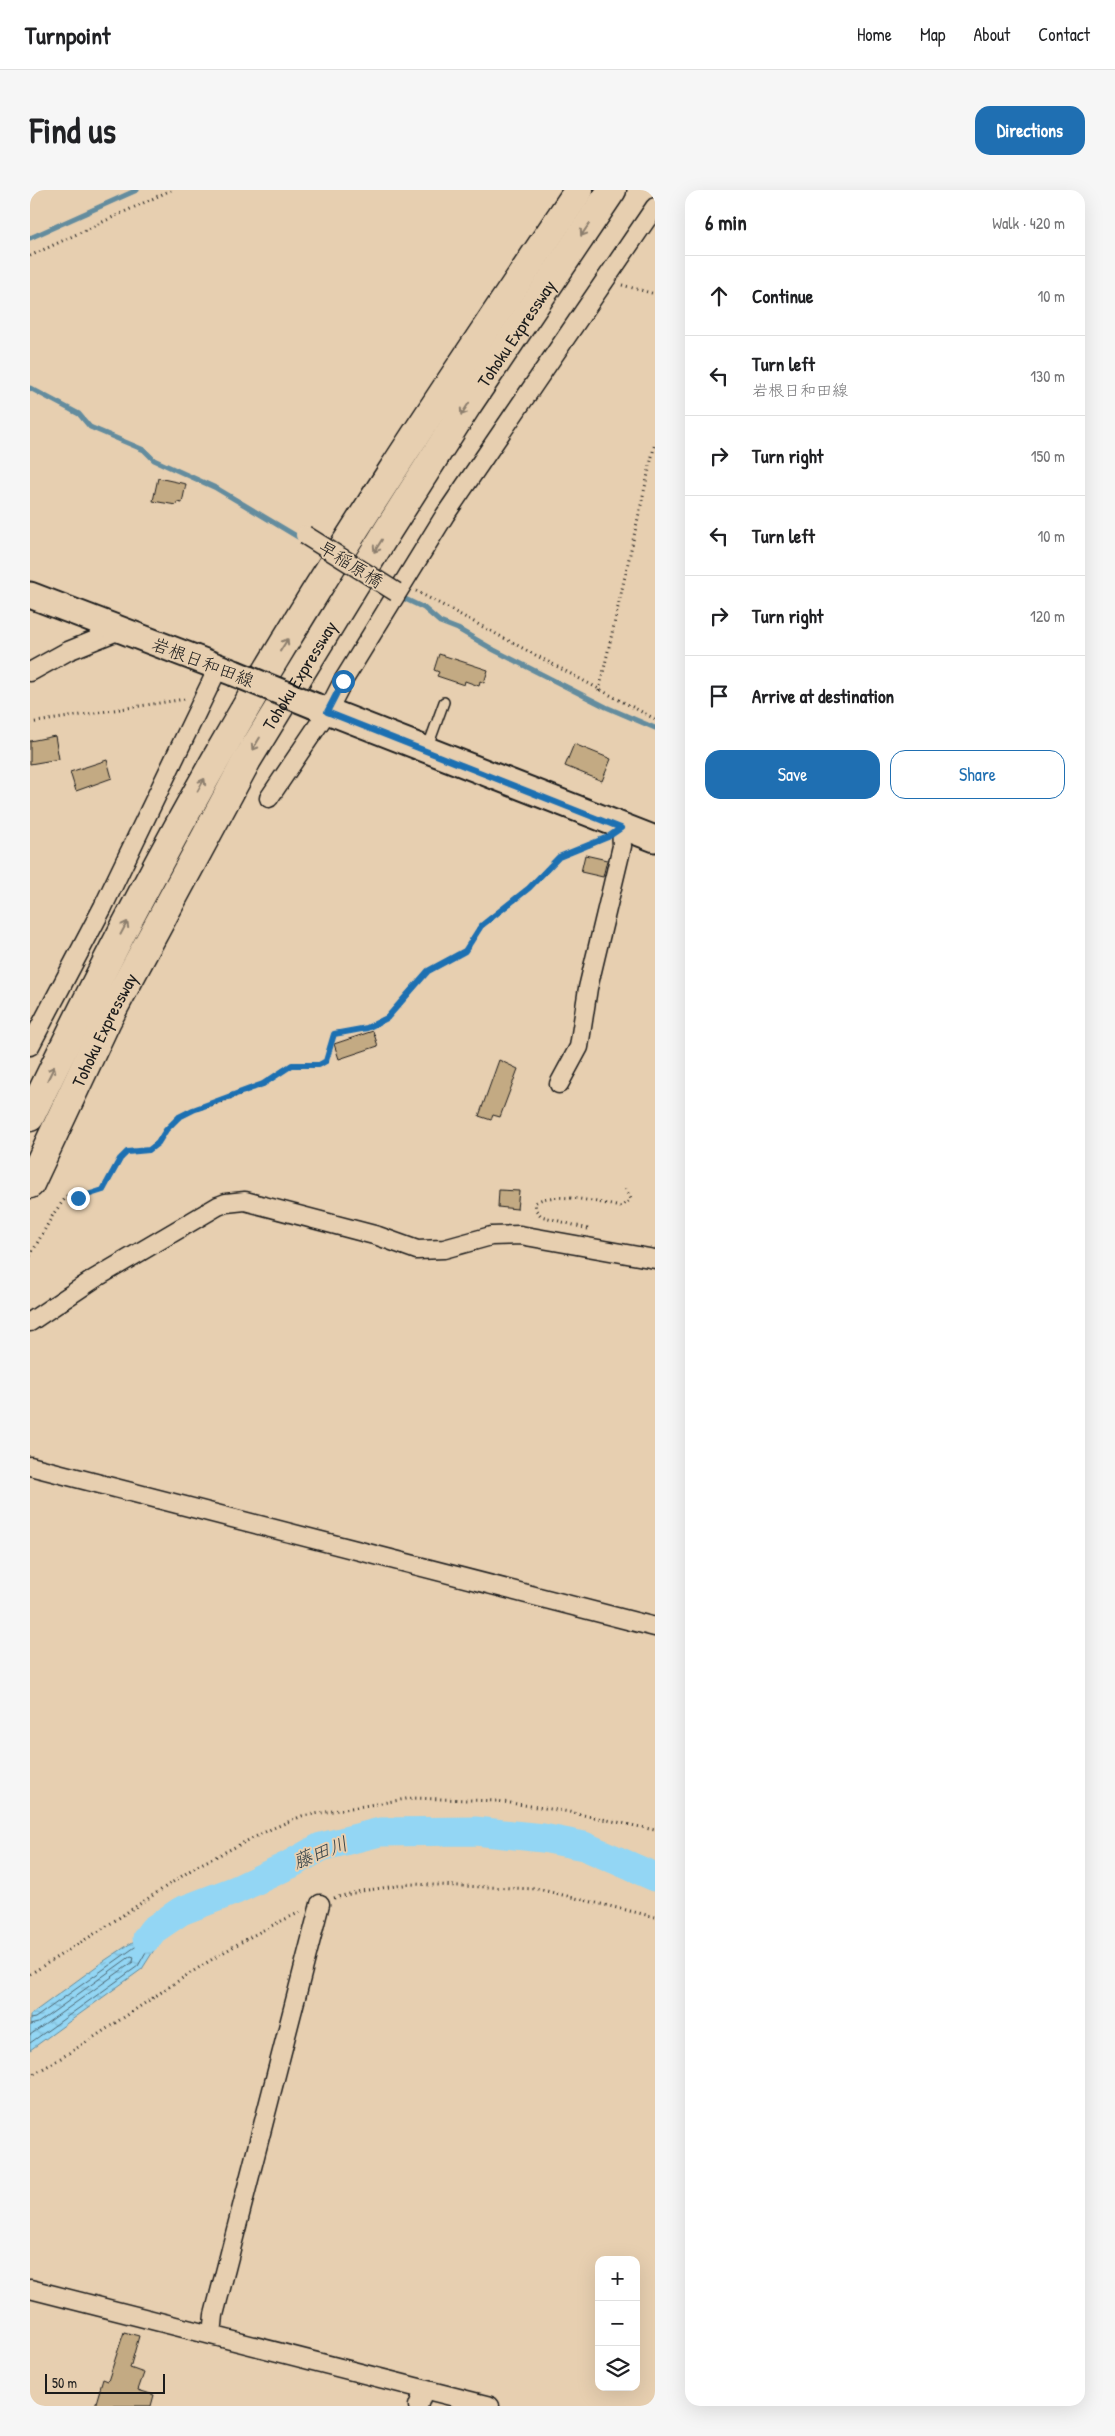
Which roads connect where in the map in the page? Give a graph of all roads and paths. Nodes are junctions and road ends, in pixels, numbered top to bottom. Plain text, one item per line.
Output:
1 (171, 190) edge
2 (579, 190) edge
3 (612, 190) edge
4 (655, 208) edge
5 (30, 256) edge
6 (604, 280) junction
7 (655, 294) edge
8 (655, 443) edge
9 (305, 535) dead end
10 (400, 588) junction
11 (30, 595) edge
12 (120, 630) junction
13 (226, 670) junction
14 (30, 672) edge
15 (599, 691) junction
16 (201, 702) junction
17 (444, 702) dead end
18 (321, 709) junction
19 (655, 719) edge
20 (30, 723) edge
21 (427, 750) junction
22 (269, 798) dead end
23 (621, 828) junction
24 (655, 839) edge
25 (30, 1046) edge
26 (559, 1084) dead end
27 (30, 1117) edge
28 (30, 1184) edge
29 (624, 1186) dead end
30 (593, 1230) dead end
31 (30, 1256) edge
32 (655, 1259) edge
33 (30, 1322) edge
34 (30, 1466) edge
35 (655, 1627) edge
36 (655, 1830) edge
37 (320, 1904) junction
38 (655, 1917) edge
39 (30, 1974) edge
40 (30, 2076) edge
41 (30, 2289) edge
42 (212, 2335) junction
43 (421, 2398) edge
44 (490, 2406) edge

1 - 5 path
27 -> 2 highway, Tohoku Expressway
3 -> 28 highway, Tohoku Expressway
4 - 6 street
6 - 7 path
6 - 10 street
8 - 15 path
9 - 10 street, 早稲原橋, bridge
10 - 15 path
10 - 18 street
11 - 12 main road, 岩根日和田線
12 - 13 main road, 岩根日和田線
12 - 14 street
13 - 16 street
13 - 18 main road, 岩根日和田線, bridge
15 - 19 path
16 - 20 path
16 - 25 street
17 - 21 lane
18 - 21 main road, 岩根日和田線
18 - 22 street
21 - 23 main road, 岩根日和田線
23 - 24 main road, 岩根日和田線
23 - 26 street
23 - 31 path
29 - 30 path
32 - 33 street
34 - 35 street
36 - 39 path
37 - 38 path
37 - 40 path
37 - 42 street
41 - 42 street
42 - 43 street
43 - 44 street

